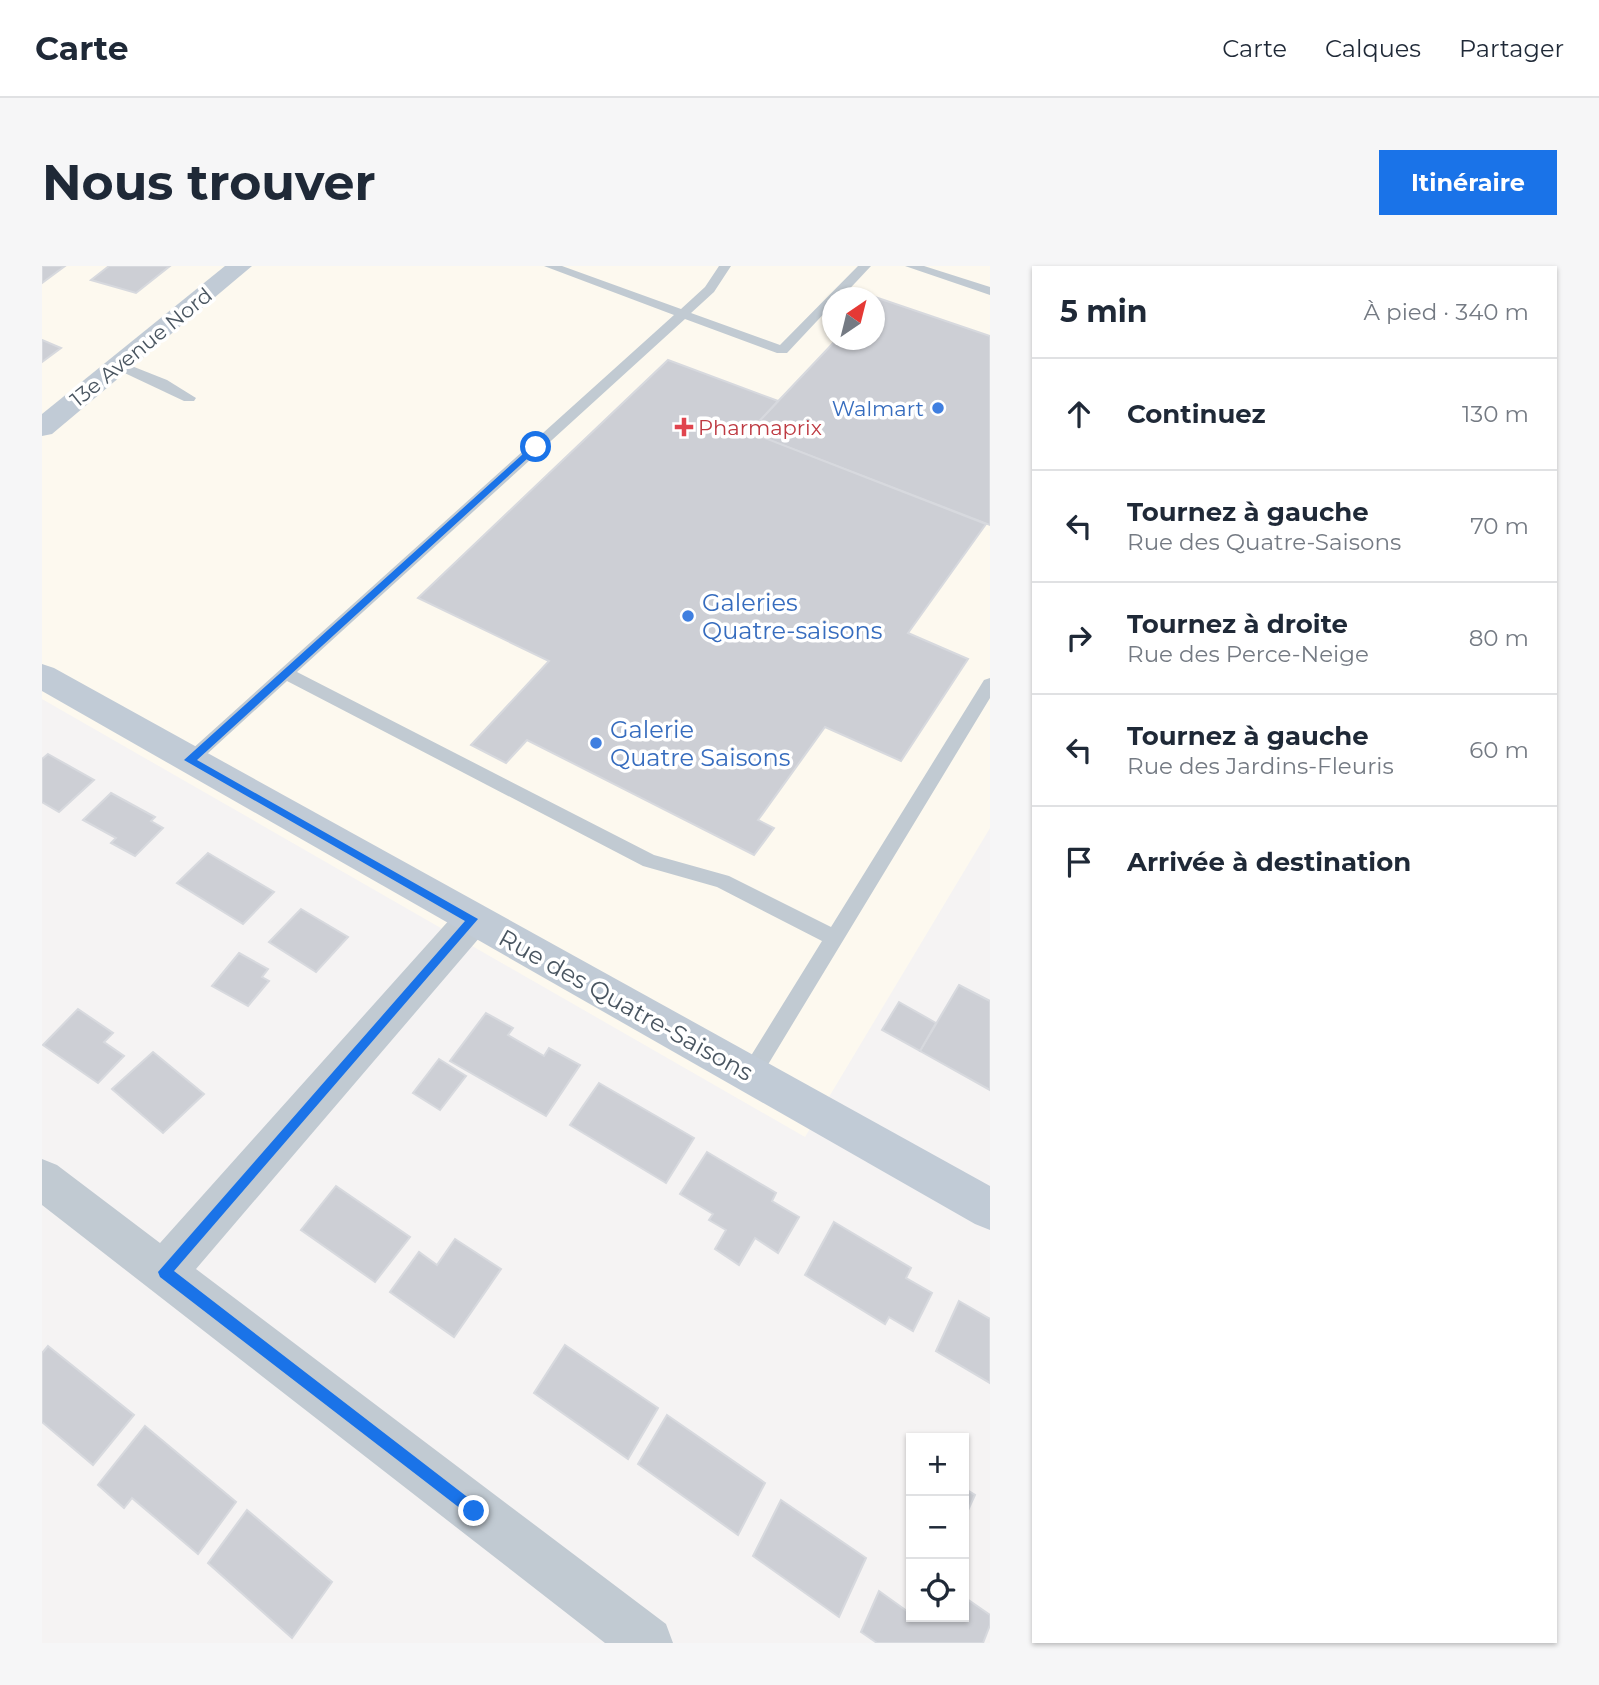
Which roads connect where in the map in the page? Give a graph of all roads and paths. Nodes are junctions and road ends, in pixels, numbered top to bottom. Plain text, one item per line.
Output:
1 (240, 266) edge
2 (550, 266) edge
3 (725, 266) edge
4 (865, 266) edge
5 (911, 266) edge
6 (844, 287) edge
7 (988, 287) edge
8 (822, 309) edge
9 (682, 314) junction
10 (119, 365) junction
11 (189, 398) dead end
12 (42, 428) edge
13 (286, 673) junction
14 (42, 676) edge
15 (990, 684) edge
16 (189, 760) junction
17 (473, 919) junction
18 (835, 938) junction
19 (751, 1074) junction
20 (42, 1179) edge
21 (990, 1209) edge
22 (164, 1272) junction
23 (647, 1643) edge

1 - 10 street, 13e Avenue Nord
2 - 9 lane
3 - 9 lane
4 - 6 lane
5 - 7 lane
8 - 9 lane
9 - 13 lane
10 - 11 lane
10 - 12 street, 13e Avenue Nord
13 - 16 lane
13 - 18 lane
14 - 16 street, Rue des Quatre-Saisons
15 - 18 lane
16 - 17 street, Rue des Quatre-Saisons
17 - 19 street, Rue des Quatre-Saisons
17 - 22 street
18 - 19 lane
19 - 21 street, Rue des Quatre-Saisons
20 - 22 street
22 - 23 street

